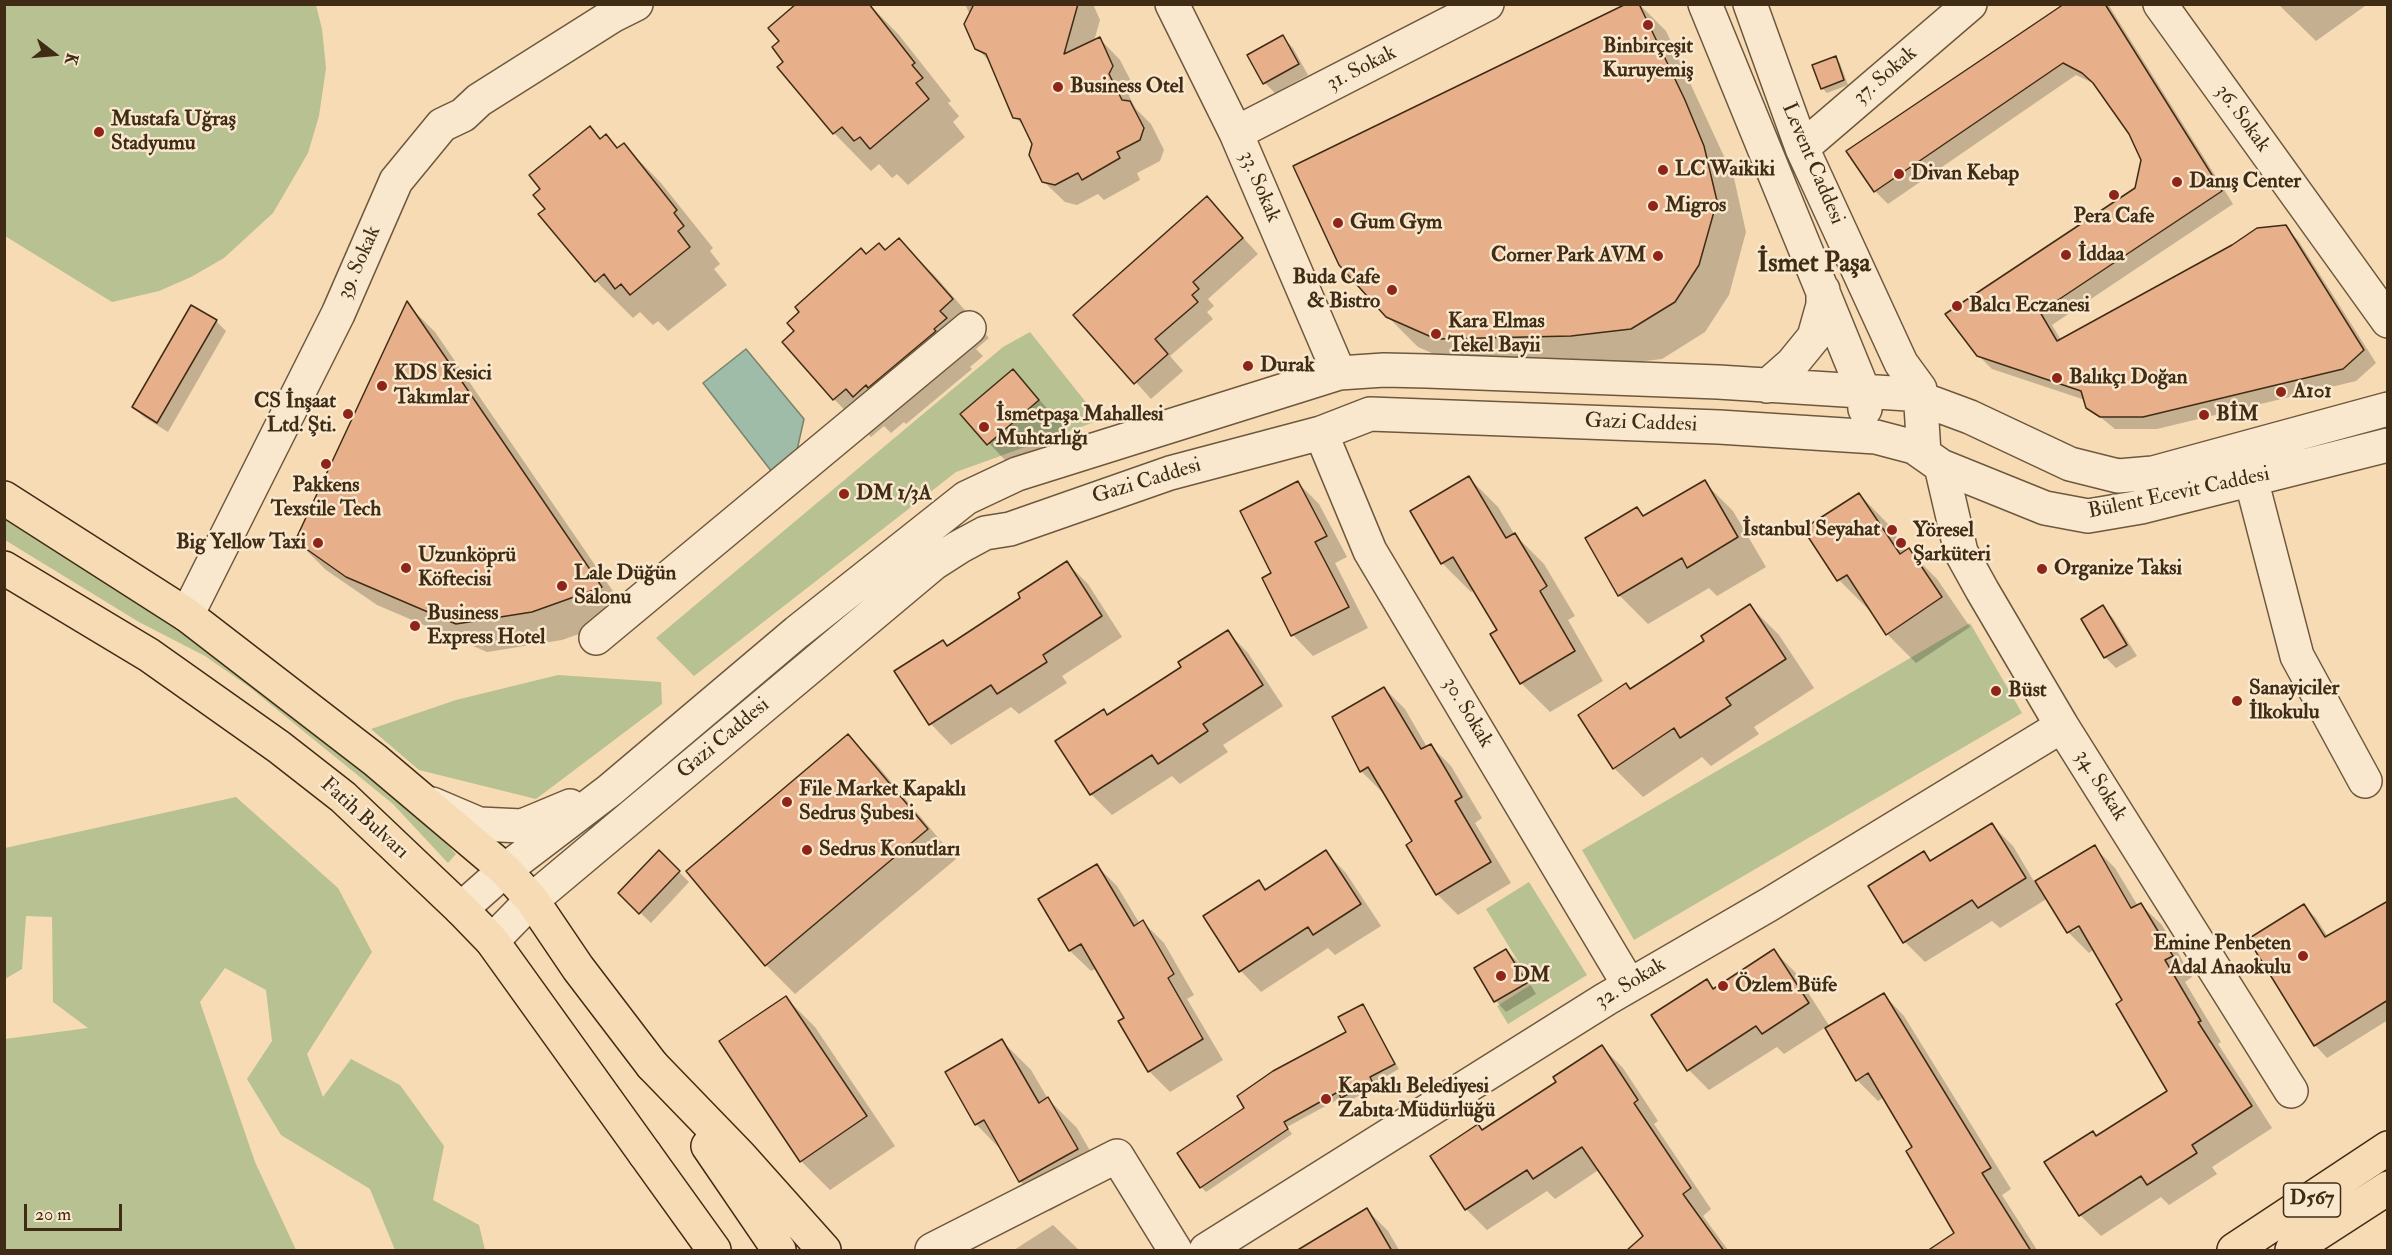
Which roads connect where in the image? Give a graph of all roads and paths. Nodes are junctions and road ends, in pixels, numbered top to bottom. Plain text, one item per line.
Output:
1 (1172, 4) edge
2 (1487, 4) edge
3 (1705, 4) edge
4 (1750, 4) edge
5 (1970, 4) edge
6 (2160, 4) edge
7 (618, 8) edge
8 (1236, 133) junction
9 (1802, 148) junction
10 (1823, 290) junction
11 (2388, 321) edge
12 (969, 328) dead end
13 (1339, 373) junction
14 (1767, 386) junction
15 (1863, 390) junction
16 (1921, 398) junction
17 (2388, 409) edge
18 (1321, 432) junction
19 (1867, 436) junction
20 (2388, 445) edge
21 (1932, 460) junction
22 (2251, 479) junction
23 (4, 498) edge
24 (4, 568) edge
25 (187, 615) junction
26 (596, 638) dead end
27 (2062, 726) junction
28 (2365, 781) dead end
29 (610, 790) junction
30 (424, 800) junction
31 (505, 870) junction
32 (532, 900) junction
33 (461, 909) junction
34 (492, 941) junction
35 (1629, 985) junction
36 (652, 1065) junction
37 (2291, 1091) dead end
38 (2388, 1148) edge
39 (645, 1155) junction
40 (2388, 1188) edge
41 (697, 1251) edge
42 (714, 1251) edge
43 (779, 1251) edge
44 (824, 1251) edge
45 (932, 1251) edge
46 (1175, 1251) edge
47 (1206, 1251) edge
48 (2234, 1251) edge
49 (2292, 1251) edge

1 - 8 street, 33. Sokak
2 - 8 street, 31. Sokak
3 - 10 street, Levent Caddesi
4 - 9 street, Levent Caddesi
5 - 9 street, 37. Sokak
6 - 11 street, 36. Sokak
7 - 25 street, 39. Sokak
8 - 13 street, 33. Sokak
9 - 16 street, Levent Caddesi
10 - 14 street
10 - 15 street, Levent Caddesi
12 - 26 street
13 - 14 street
13 - 29 street
14 - 15 street
15 - 16 street
15 - 19 street, Levent Caddesi
16 - 17 street
16 - 21 street, Levent Caddesi
18 - 19 street, Gazi Caddesi
18 - 32 street, Gazi Caddesi
18 - 35 street, 30. Sokak
19 - 21 street, Gazi Caddesi
20 - 22 street, Bülent Ecevit Caddesi
21 - 22 street, Bülent Ecevit Caddesi
21 - 27 street, 34. Sokak
22 - 28 street
23 - 25 main road
24 - 33 main road, Fatih Bulvarı
25 - 30 main road
27 - 35 street, 32. Sokak
27 - 37 street, 34. Sokak
29 - 30 street
29 - 31 street
30 - 31 main road
31 - 32 main road
31 - 33 street
32 - 34 street, Gazi Caddesi
32 - 36 main road
33 - 34 main road, Fatih Bulvarı
34 - 39 main road, Fatih Bulvarı
35 - 47 street, 32. Sokak
36 - 43 main road
36 - 44 main road
38 - 48 main road, D567
39 - 41 main road
39 - 42 main road
40 - 49 main road, D567
45 - 46 street

